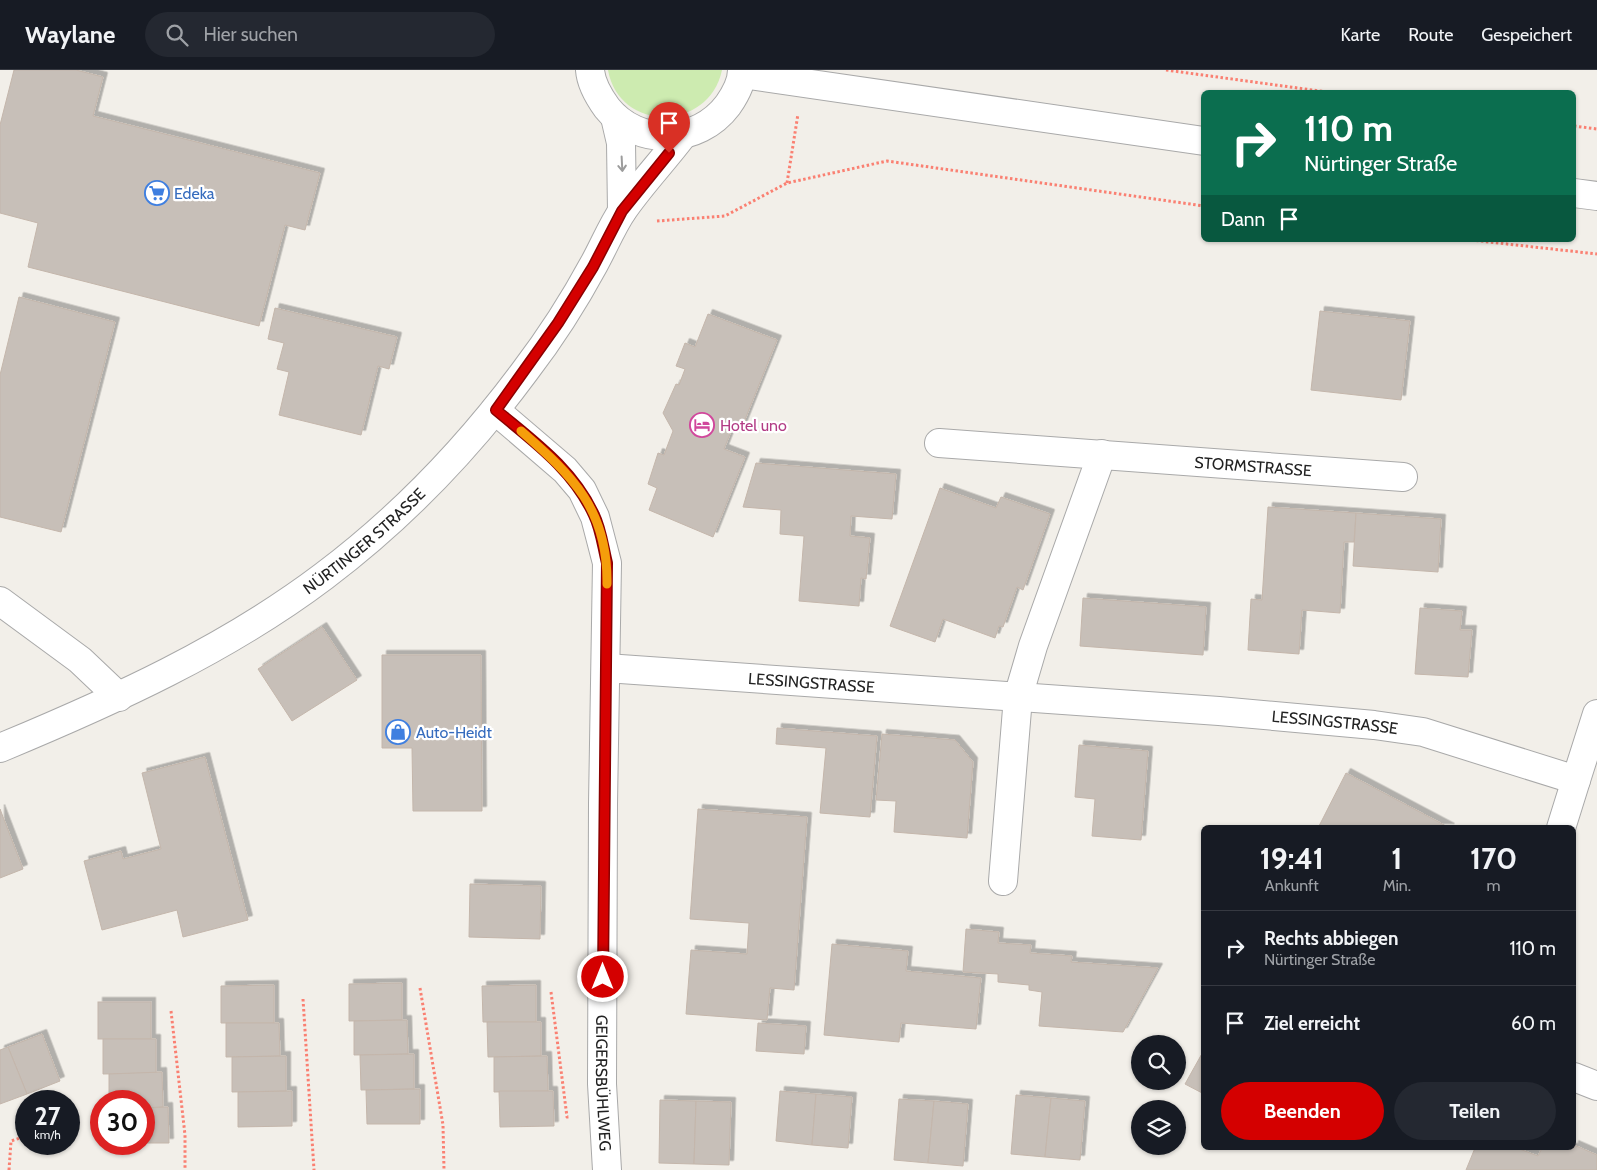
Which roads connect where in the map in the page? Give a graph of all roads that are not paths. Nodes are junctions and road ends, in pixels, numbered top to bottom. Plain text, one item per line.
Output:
1 (587, 72) edge
2 (742, 72) edge
3 (614, 117) junction
4 (682, 136) junction
5 (1201, 141) edge
6 (1576, 193) edge
7 (1597, 196) edge
8 (621, 215) junction
9 (496, 410) junction
10 (939, 443) dead end
11 (1102, 454) junction
12 (1403, 477) dead end
13 (0, 601) edge
14 (606, 668) junction
15 (119, 697) junction
16 (1018, 697) junction
17 (1597, 714) edge
18 (0, 748) edge
19 (1576, 780) junction
20 (1562, 825) edge
21 (1003, 881) dead end
22 (1576, 1078) edge
23 (1597, 1086) edge
24 (607, 1170) edge

1 - 3 street
2 - 4 street
2 - 5 street
3 - 4 street
3 -> 8 street
4 - 8 street, NÜRTINGER STRASSE
6 - 7 street
8 - 9 street, NÜRTINGER STRASSE
9 - 14 street, GEIGERSBÜHLWEG
9 - 15 street, NÜRTINGER STRASSE
10 - 11 street, STORMSTRASSE
11 - 12 street, STORMSTRASSE
11 - 16 street
13 - 15 street
14 - 16 street, LESSINGSTRASSE
14 - 24 street, GEIGERSBÜHLWEG
15 - 18 street, NÜRTINGER STRASSE
16 - 19 street, LESSINGSTRASSE
16 - 21 street
17 - 19 street
19 - 20 street
22 - 23 street

